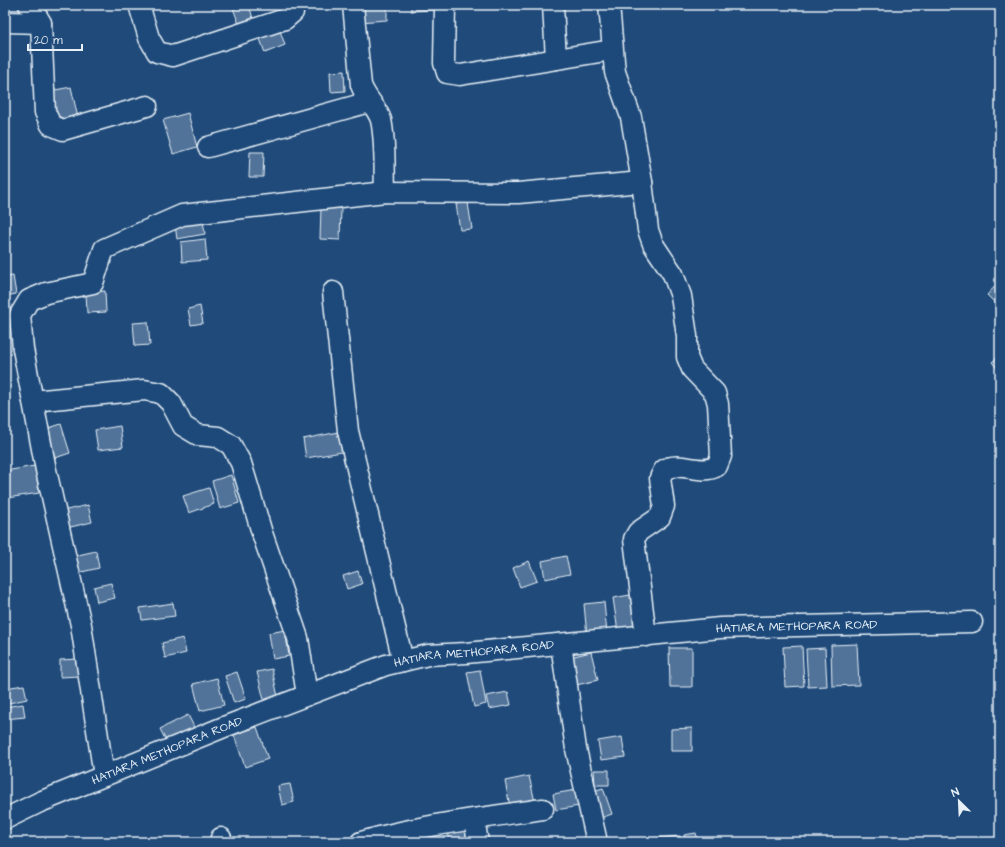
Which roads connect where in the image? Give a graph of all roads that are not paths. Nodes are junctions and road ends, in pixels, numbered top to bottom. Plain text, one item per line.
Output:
1 (29, 5) edge
2 (139, 5) edge
3 (293, 5) edge
4 (353, 5) edge
5 (445, 5) edge
6 (553, 5) edge
7 (609, 5) edge
8 (5, 22) edge
9 (41, 23) junction
10 (612, 50) junction
11 (556, 59) junction
12 (370, 102) junction
13 (147, 106) dead end
14 (208, 147) dead end
15 (642, 182) junction
16 (386, 192) junction
17 (333, 292) dead end
18 (33, 401) junction
19 (972, 622) dead end
20 (646, 636) junction
21 (561, 644) junction
22 (403, 661) junction
23 (307, 695) junction
24 (104, 776) junction
25 (543, 809) dead end
26 (5, 819) edge
27 (474, 819) junction
28 (361, 842) edge
29 (478, 842) edge
30 (596, 842) edge

1 - 9 street
2 - 3 street
4 - 12 street
5 - 11 street
6 - 11 street
7 - 10 street
8 - 9 street
9 - 13 street
10 - 11 street
10 - 15 street
12 - 14 street
12 - 16 street
15 - 16 street
15 - 20 street
16 - 18 street
17 - 22 street
18 - 23 street
18 - 24 street
19 - 20 street, HATIARA METHOPARA ROAD
20 - 21 street, HATIARA METHOPARA ROAD
21 - 22 street, HATIARA METHOPARA ROAD
21 - 30 street
22 - 23 street, HATIARA METHOPARA ROAD
23 - 24 street, HATIARA METHOPARA ROAD
24 - 26 street, HATIARA METHOPARA ROAD
25 - 27 street
27 - 28 street
27 - 29 street

